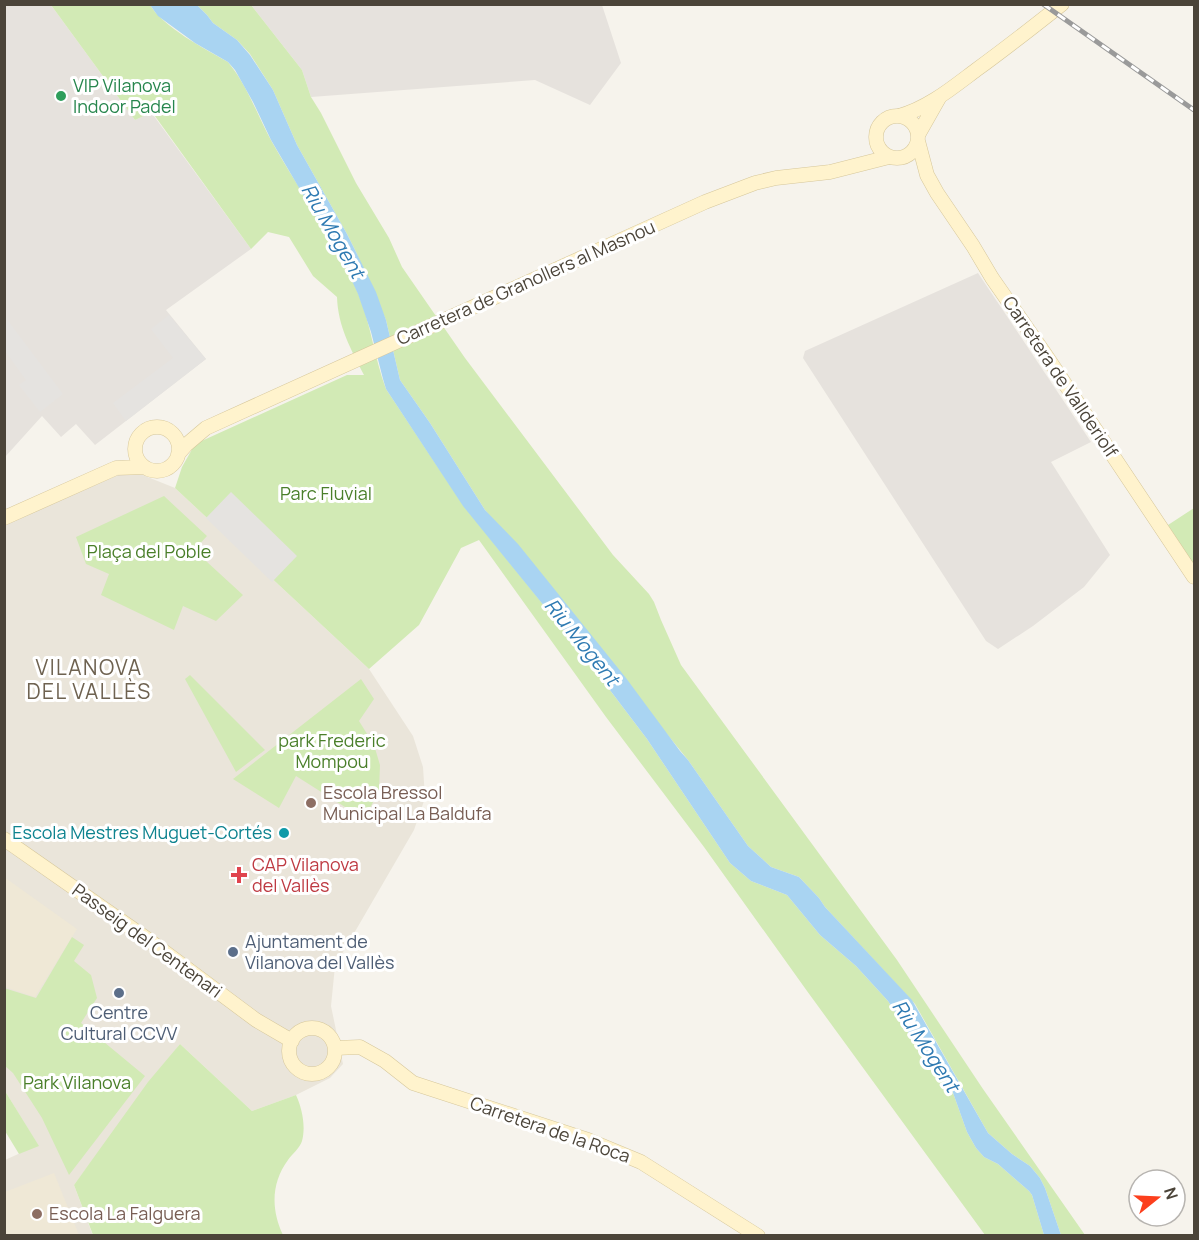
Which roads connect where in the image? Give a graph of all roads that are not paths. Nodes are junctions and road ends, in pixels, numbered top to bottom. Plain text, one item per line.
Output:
1 (1062, 4) edge
2 (940, 96) junction
3 (899, 116) junction
4 (876, 138) junction
5 (918, 138) junction
6 (893, 158) junction
7 (853, 165) junction
8 (927, 175) junction
9 (206, 428) junction
10 (170, 432) junction
11 (135, 448) junction
12 (178, 454) junction
13 (144, 467) junction
14 (116, 468) junction
15 (4, 518) edge
16 (1194, 577) edge
17 (4, 839) edge
18 (292, 1041) junction
19 (335, 1048) junction
20 (758, 1236) edge

1 - 2 main road
2 - 3 main road
2 - 5 main road
3 - 4 main road
3 - 5 main road
4 - 6 main road
4 - 7 main road
5 - 6 main road
5 - 8 main road, Carretera de Vallderiolf
6 - 7 main road, Carretera de Granollers al Masnou
6 - 8 main road, Carretera de Vallderiolf
7 - 9 main road, Carretera de Granollers al Masnou
8 - 16 main road, Carretera de Vallderiolf
9 - 10 main road, Carretera de Granollers al Masnou
9 - 12 main road, Carretera de Granollers al Masnou
10 - 11 main road
10 - 12 main road
11 - 13 main road
11 - 14 main road
12 - 13 main road
13 - 14 main road
14 - 15 main road
17 - 18 main road, Passeig del Centenari
18 - 19 main road
18 - 19 main road
19 - 20 main road, Carretera de la Roca

